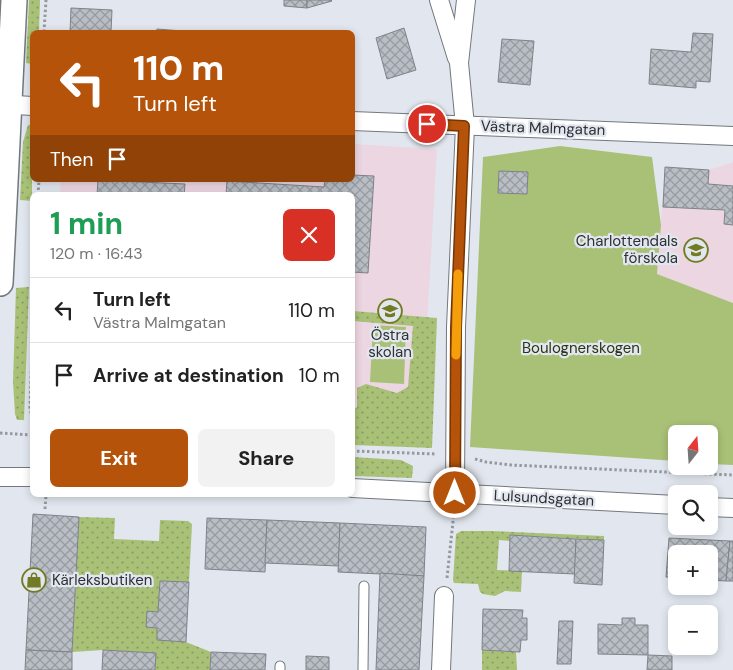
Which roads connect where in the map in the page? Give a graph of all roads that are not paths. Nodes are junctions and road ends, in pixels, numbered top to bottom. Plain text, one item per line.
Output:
1 (14, 0) edge
2 (439, 0) edge
3 (466, 0) edge
4 (459, 63) junction
5 (14, 105) edge
6 (355, 121) edge
7 (464, 126) junction
8 (733, 136) edge
9 (0, 283) edge
10 (0, 476) edge
11 (30, 477) edge
12 (355, 488) edge
13 (455, 493) junction
14 (668, 505) edge
15 (718, 507) edge
16 (733, 508) edge
17 (364, 586) dead end
18 (444, 596) road end
19 (363, 670) edge
20 (441, 670) edge

1 - 5 street
2 - 4 street
3 - 4 street
4 - 7 street
5 - 9 street
6 - 7 street, Västra Malmgatan
7 - 8 street, Västra Malmgatan
7 - 13 street
10 - 11 street
12 - 13 street, Lulsundsgatan
13 - 14 street, Lulsundsgatan
15 - 16 street
17 - 19 lane
18 - 20 street

